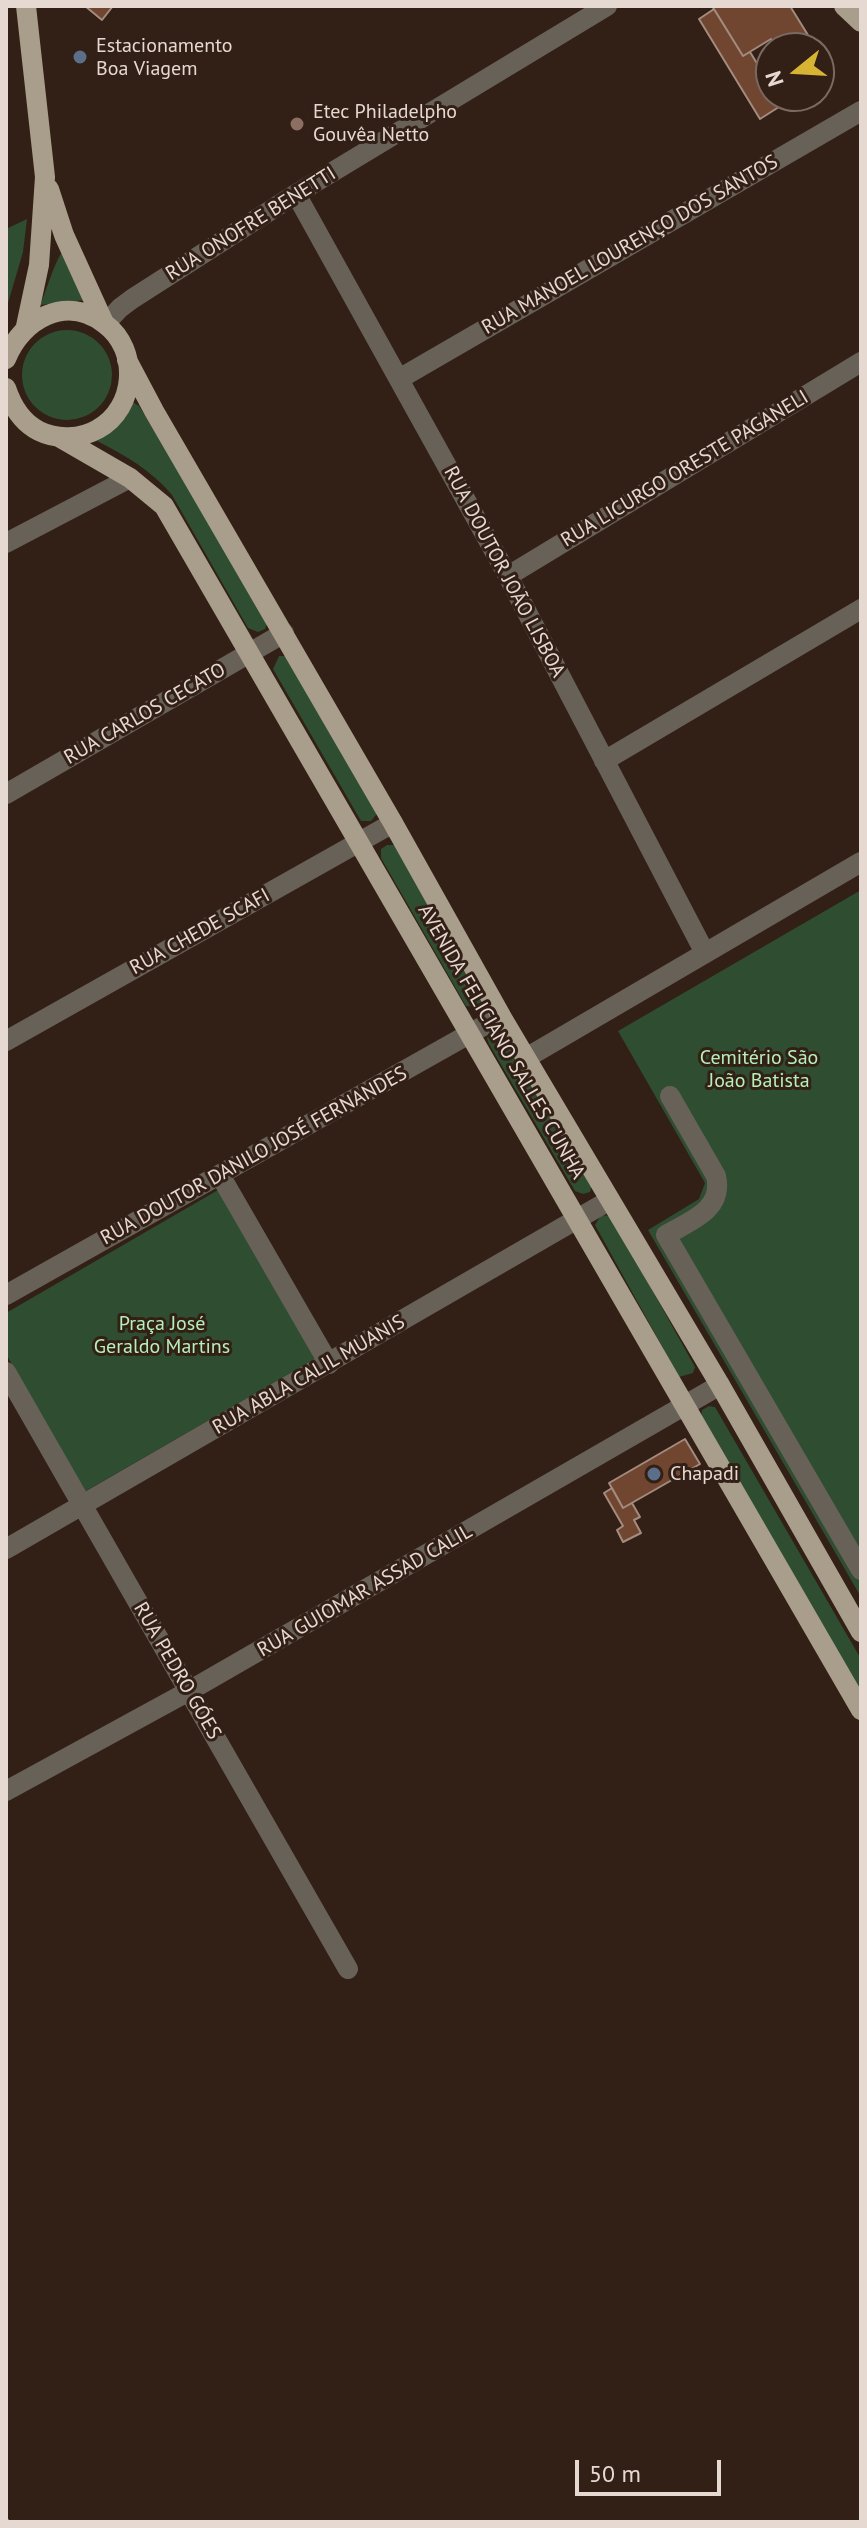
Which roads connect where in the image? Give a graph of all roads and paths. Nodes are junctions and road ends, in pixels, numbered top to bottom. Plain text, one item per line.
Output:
1 (26, 6) edge
2 (607, 6) edge
3 (844, 6) edge
4 (861, 22) edge
5 (861, 111) edge
6 (45, 177) junction
7 (296, 194) junction
8 (104, 323) junction
9 (13, 342) edge
10 (127, 360) junction
11 (861, 362) edge
12 (399, 379) junction
13 (6, 388) edge
14 (14, 414) edge
15 (59, 437) junction
16 (130, 478) junction
17 (6, 543) edge
18 (508, 576) junction
19 (861, 609) edge
20 (284, 633) junction
21 (248, 654) junction
22 (604, 761) junction
23 (6, 794) edge
24 (393, 823) junction
25 (357, 843) junction
26 (861, 862) edge
27 (705, 953) junction
28 (501, 1016) junction
29 (468, 1035) junction
30 (6, 1041) edge
31 (526, 1058) junction
32 (670, 1096) dead end
33 (220, 1175) junction
34 (610, 1200) junction
35 (577, 1220) junction
36 (6, 1295) edge
37 (329, 1364) junction
38 (6, 1372) edge
39 (720, 1385) junction
40 (687, 1405) junction
41 (82, 1507) junction
42 (6, 1549) edge
43 (861, 1570) edge
44 (861, 1632) edge
45 (189, 1691) junction
46 (861, 1710) edge
47 (6, 1791) edge
48 (348, 1969) dead end

1 - 6 main road
2 - 7 street, RUA ONOFRE BENETTI
3 - 4 main road
5 - 12 street, RUA MANOEL LOURENÇO DOS SANTOS
6 - 8 main road
6 - 9 main road
7 - 8 street, RUA ONOFRE BENETTI
7 - 12 street, RUA DOUTOR JOÃO LISBOA
8 - 9 main road
8 - 10 main road, AVENIDA FELICIANO SALLES CUNHA
10 - 15 main road
10 - 20 main road, AVENIDA FELICIANO SALLES CUNHA
11 - 18 street, RUA LICURGO ORESTE PAGANELI
12 - 18 street, RUA DOUTOR JOÃO LISBOA
13 - 14 main road
14 - 15 main road, AVENIDA FELICIANO SALLES CUNHA
15 - 16 main road, AVENIDA FELICIANO SALLES CUNHA
16 - 17 street
16 - 21 main road, AVENIDA FELICIANO SALLES CUNHA
18 - 22 street, RUA DOUTOR JOÃO LISBOA
19 - 22 street
20 - 21 street, RUA CARLOS CECATO
20 - 24 main road, AVENIDA FELICIANO SALLES CUNHA
21 - 23 street, RUA CARLOS CECATO
21 - 25 main road, AVENIDA FELICIANO SALLES CUNHA
22 - 27 street, RUA DOUTOR JOÃO LISBOA
24 - 25 street, RUA CHEDE SCAFI
24 - 28 main road, AVENIDA FELICIANO SALLES CUNHA
25 - 29 main road, AVENIDA FELICIANO SALLES CUNHA
25 - 30 street, RUA CHEDE SCAFI
26 - 27 street
27 - 31 street
28 - 29 street, RUA DOUTOR DANILO JOSÉ FERNANDES
28 - 31 main road, AVENIDA FELICIANO SALLES CUNHA
29 - 33 street, RUA DOUTOR DANILO JOSÉ FERNANDES
29 - 35 main road, AVENIDA FELICIANO SALLES CUNHA
31 - 34 main road, AVENIDA FELICIANO SALLES CUNHA
32 - 43 street
33 - 36 street, RUA DOUTOR DANILO JOSÉ FERNANDES
33 - 37 street
34 - 35 street, RUA ABLA CALIL MUANIS
34 - 39 main road, AVENIDA FELICIANO SALLES CUNHA
35 - 37 street, RUA ABLA CALIL MUANIS
35 - 40 main road, AVENIDA FELICIANO SALLES CUNHA
37 - 41 street, RUA ABLA CALIL MUANIS
38 - 41 street, RUA PEDRO GÓES
39 - 40 street, RUA GUIOMAR ASSAD CALIL
39 - 44 main road, AVENIDA FELICIANO SALLES CUNHA
40 - 45 street, RUA GUIOMAR ASSAD CALIL
40 - 46 main road, AVENIDA FELICIANO SALLES CUNHA
41 - 42 street, RUA ABLA CALIL MUANIS
41 - 45 street, RUA PEDRO GÓES
45 - 47 street, RUA GUIOMAR ASSAD CALIL
45 - 48 street, RUA PEDRO GÓES

